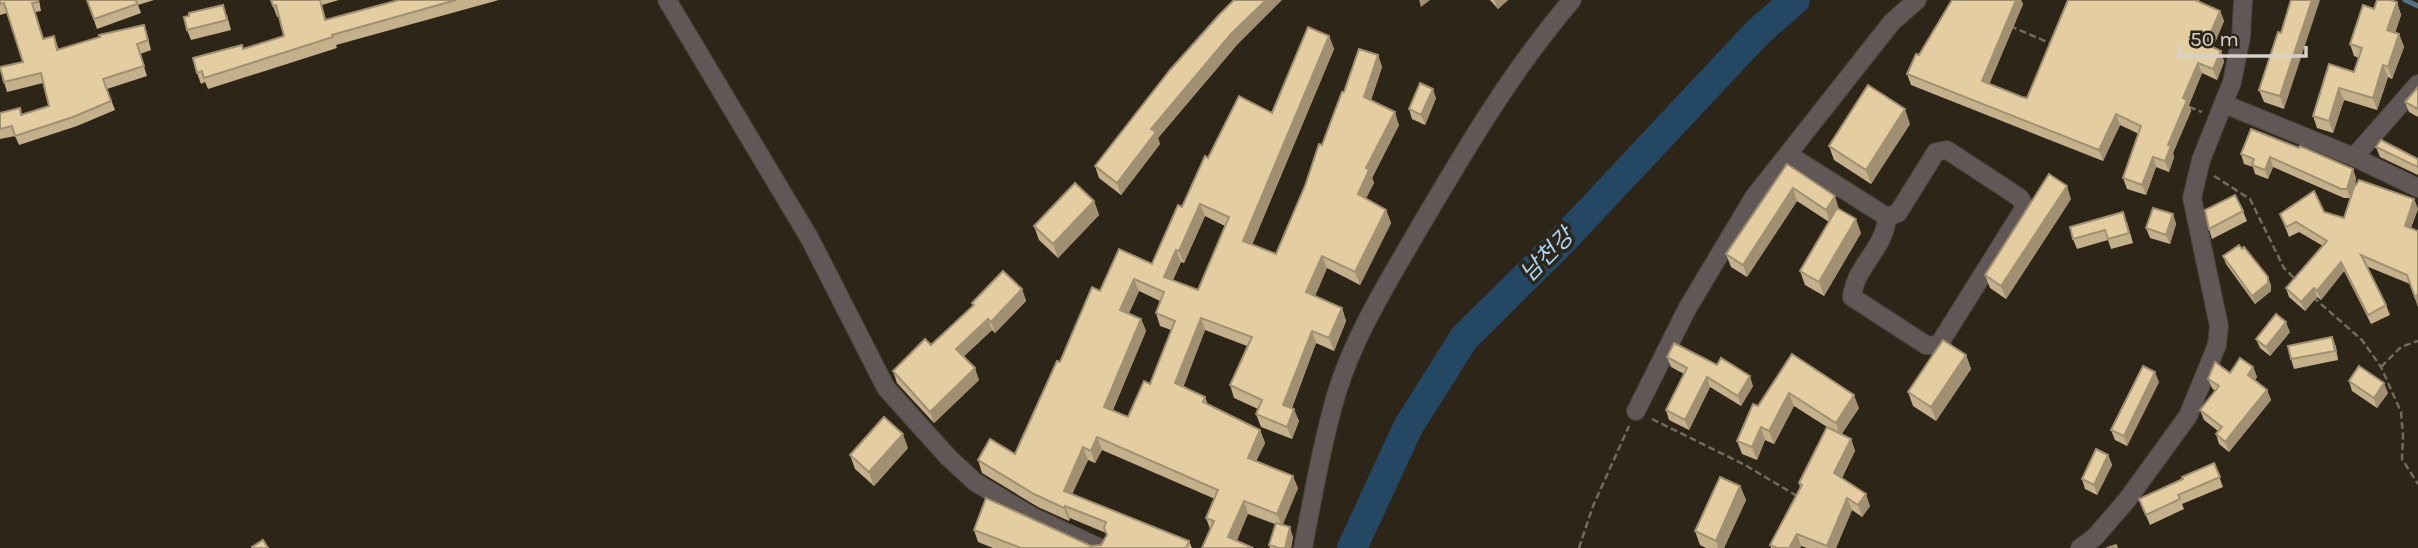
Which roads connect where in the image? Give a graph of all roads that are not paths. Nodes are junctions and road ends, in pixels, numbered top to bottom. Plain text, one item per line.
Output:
1 (667, 0) edge
2 (1572, 0) edge
3 (1917, 0) edge
4 (2244, 0) edge
5 (2418, 84) edge
6 (2221, 111) junction
7 (1788, 155) junction
8 (2354, 157) junction
9 (2418, 188) edge
10 (1887, 217) junction
11 (1636, 411) road end
12 (1101, 548) edge
13 (1303, 548) edge
14 (2080, 548) edge

1 - 12 street
2 - 13 street
3 - 7 street
4 - 6 street
5 - 8 street
6 - 8 street
6 - 14 street
7 - 10 street
7 - 11 street
8 - 9 street
10 - 10 street

